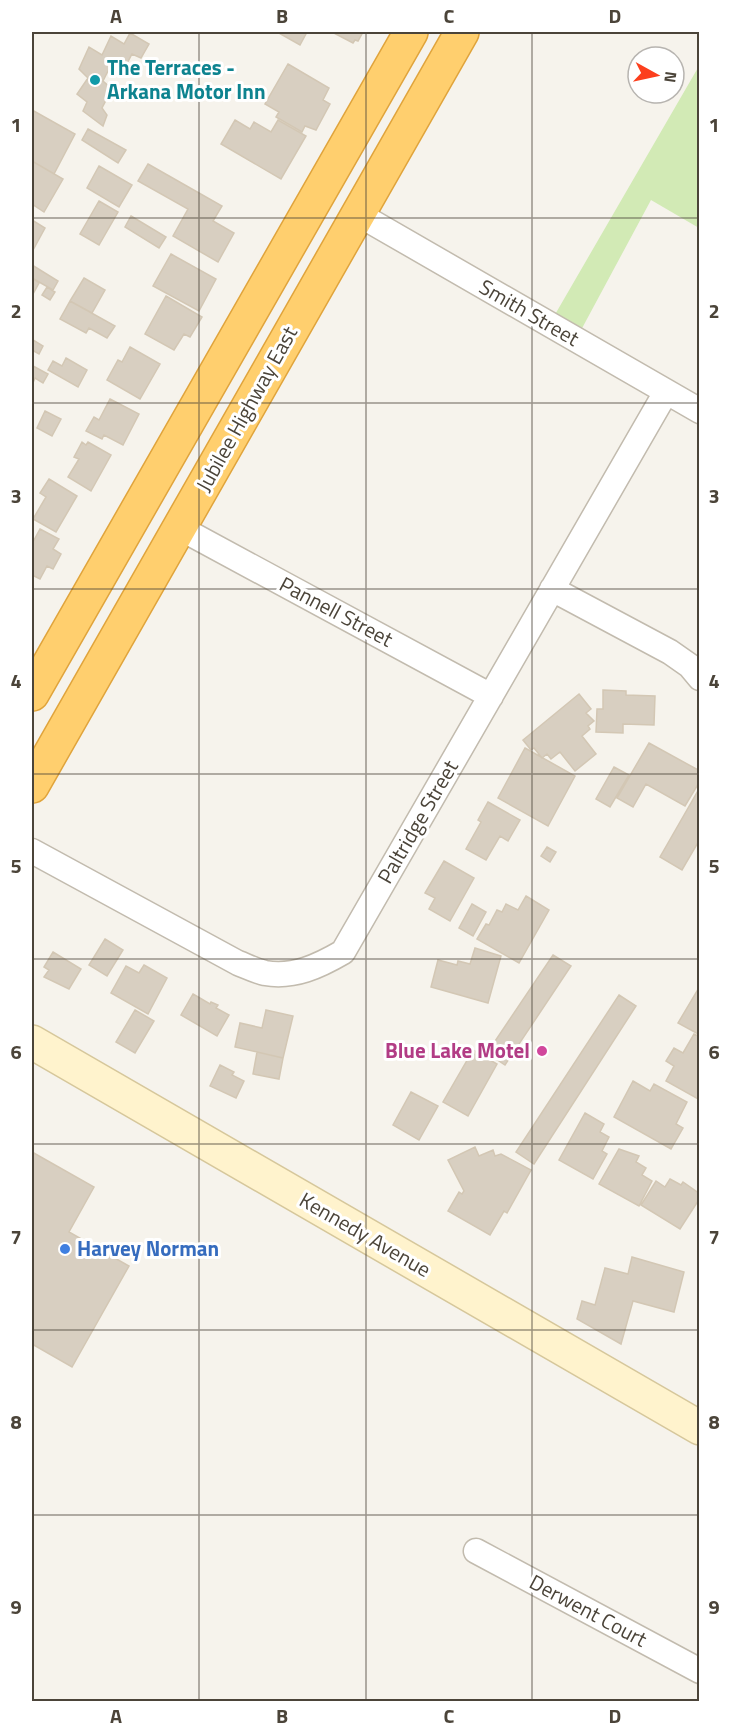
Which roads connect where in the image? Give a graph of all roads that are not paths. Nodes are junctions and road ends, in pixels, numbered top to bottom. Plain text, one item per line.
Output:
1 (411, 32) edge
2 (462, 32) edge
3 (395, 59) junction
4 (434, 81) junction
5 (358, 214) junction
6 (225, 357) junction
7 (264, 380) junction
8 (666, 392) junction
9 (699, 411) edge
10 (180, 528) junction
11 (552, 589) junction
12 (699, 678) edge
13 (32, 694) edge
14 (491, 696) junction
15 (32, 786) edge
16 (32, 850) edge
17 (32, 1042) edge
18 (699, 1428) edge
19 (476, 1551) dead end
20 (699, 1671) edge

1 - 3 highway, Jubilee Highway East
2 - 4 highway, Jubilee Highway East
3 - 4 highway
3 - 6 highway, Jubilee Highway East
4 - 5 highway, Jubilee Highway East
5 - 7 highway, Jubilee Highway East
5 - 8 street, Smith Street
6 - 7 highway
6 - 13 highway, Jubilee Highway East
7 - 10 highway, Jubilee Highway East
8 - 9 street, Smith Street
8 - 11 street, Paltridge Street
10 - 14 street, Pannell Street
10 - 15 highway, Jubilee Highway East
11 - 12 street
11 - 14 street, Paltridge Street
14 - 16 street, Paltridge Street
17 - 18 street, Kennedy Avenue
19 - 20 street, Derwent Court

